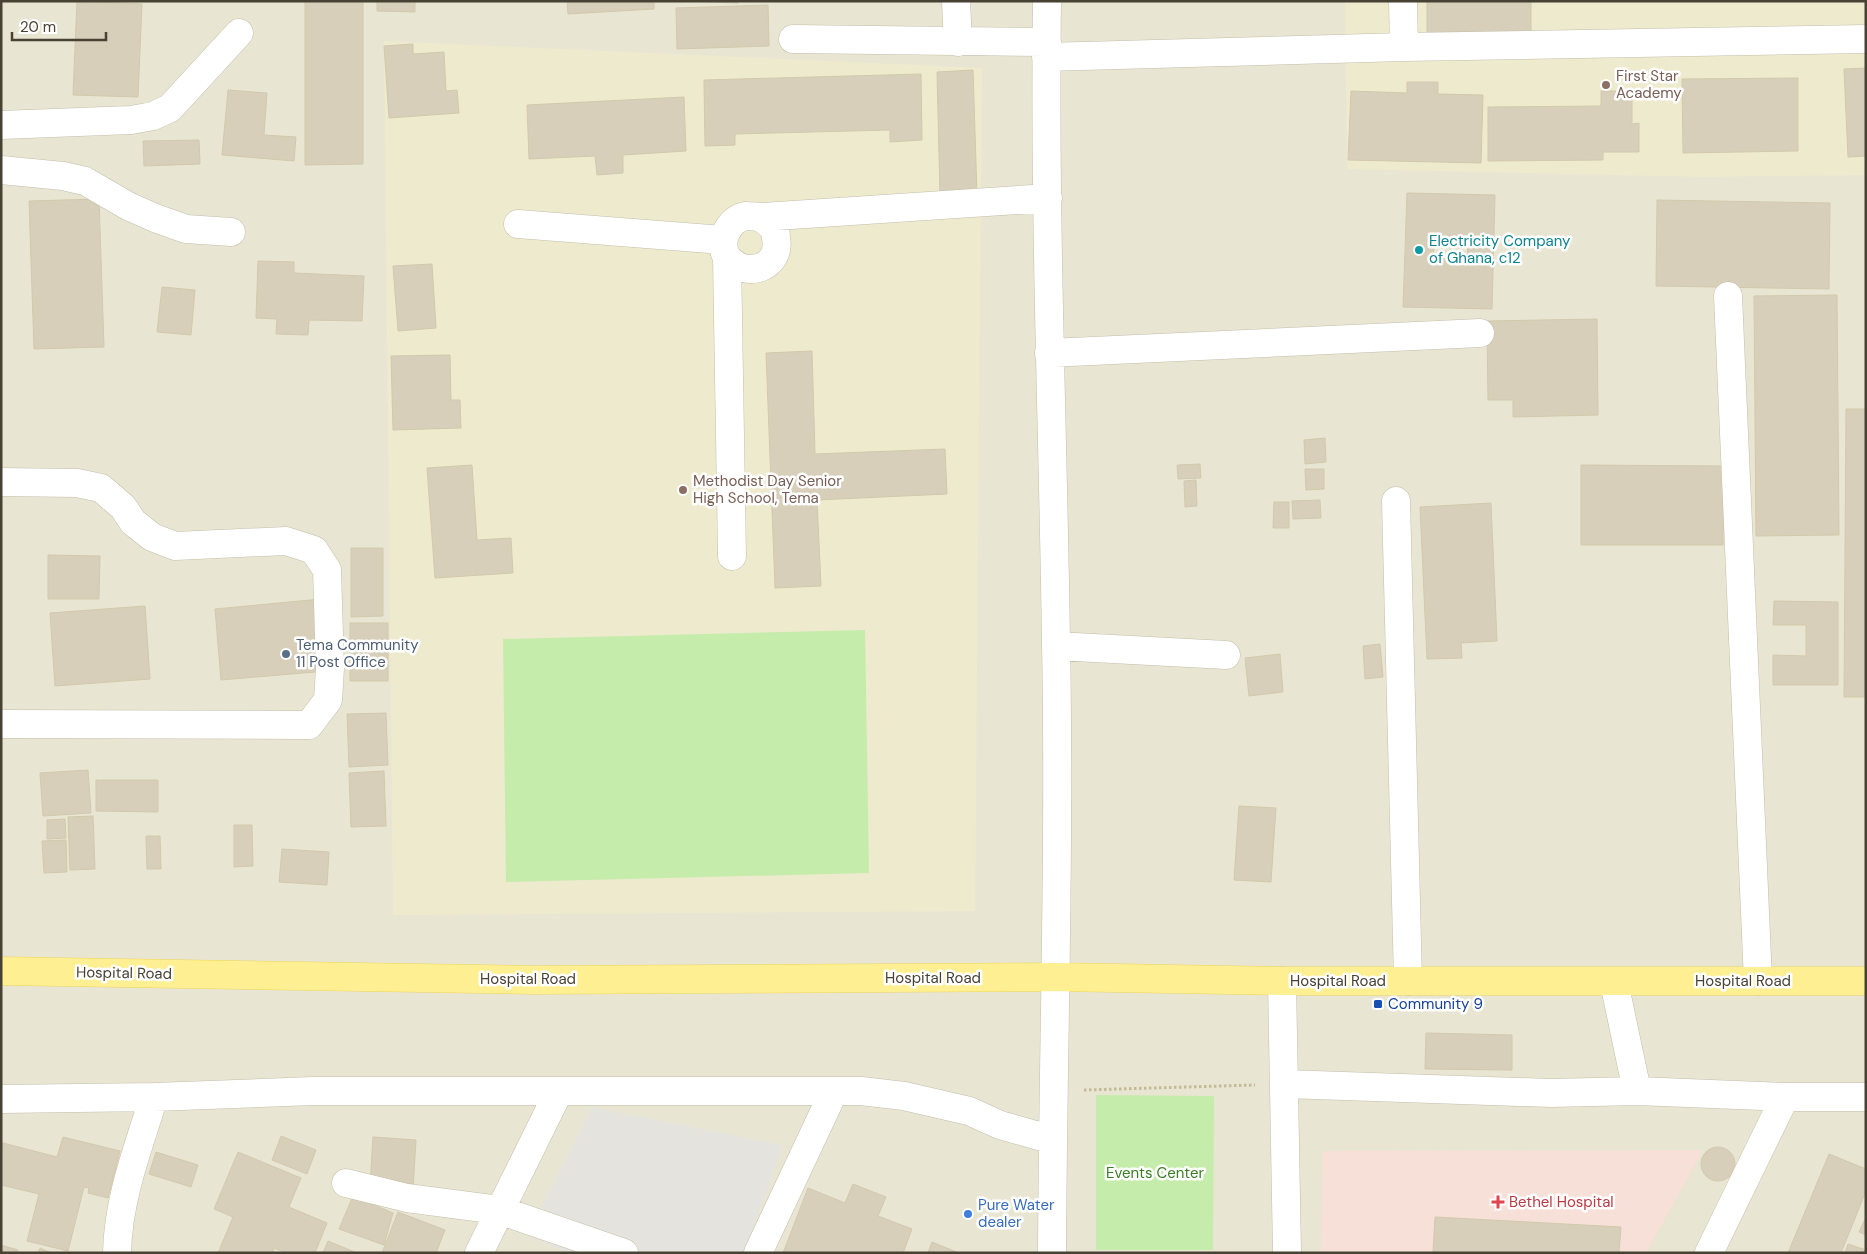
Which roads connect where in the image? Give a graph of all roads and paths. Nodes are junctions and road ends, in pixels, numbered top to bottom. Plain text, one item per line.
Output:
1 (956, 1) edge
2 (1048, 1) edge
3 (1403, 1) edge
4 (239, 33) dead end
5 (1866, 39) edge
6 (793, 40) dead end
7 (958, 42) junction
8 (1404, 47) junction
9 (1046, 49) junction
10 (1, 125) edge
11 (1, 170) edge
12 (1048, 198) junction
13 (762, 217) junction
14 (518, 224) dead end
15 (231, 232) dead end
16 (725, 249) junction
17 (1728, 296) dead end
18 (1480, 333) dead end
19 (1050, 353) junction
20 (1, 482) edge
21 (1396, 501) dead end
22 (732, 556) dead end
23 (1056, 646) junction
24 (1226, 655) dead end
25 (1, 724) edge
26 (1, 971) edge
27 (1056, 977) junction
28 (1282, 981) junction
29 (1408, 981) junction
30 (1758, 981) junction
31 (1866, 981) edge
32 (1614, 982) junction
33 (1285, 1084) junction
34 (559, 1091) junction
35 (834, 1091) junction
36 (1053, 1091) junction
37 (1637, 1091) junction
38 (154, 1096) junction
39 (1785, 1097) junction
40 (1866, 1097) edge
41 (1, 1099) edge
42 (1053, 1140) junction
43 (346, 1183) dead end
44 (499, 1210) junction
45 (117, 1253) edge
46 (479, 1253) edge
47 (624, 1253) edge
48 (758, 1253) edge
49 (1052, 1253) edge
50 (1287, 1253) edge
51 (1709, 1253) edge

1 - 7 street
2 - 9 street
3 - 8 street
4 - 10 street
5 - 8 street
6 - 7 street
7 - 9 street
8 - 9 street
9 - 12 street
11 - 15 street
12 - 13 street
12 - 19 street
13 - 16 street
13 - 16 street
14 - 16 street
16 - 22 street
17 - 30 street
18 - 19 street
19 - 23 street
20 - 25 street
21 - 29 street
23 - 24 street
23 - 27 street
26 - 27 main road, Hospital Road
27 - 28 main road, Hospital Road
27 - 36 street
28 - 29 main road, Hospital Road
28 - 33 street
29 - 32 main road, Hospital Road
30 - 31 main road, Hospital Road
30 - 32 main road, Hospital Road
32 - 37 street
33 - 36 path
33 - 37 street
33 - 50 street
34 - 35 street
34 - 38 street
34 - 44 street
35 - 42 street
35 - 48 street
36 - 42 street
37 - 39 street
38 - 41 street
38 - 45 street
39 - 40 street
39 - 51 street
42 - 49 street
43 - 44 street
44 - 46 street
44 - 47 street

